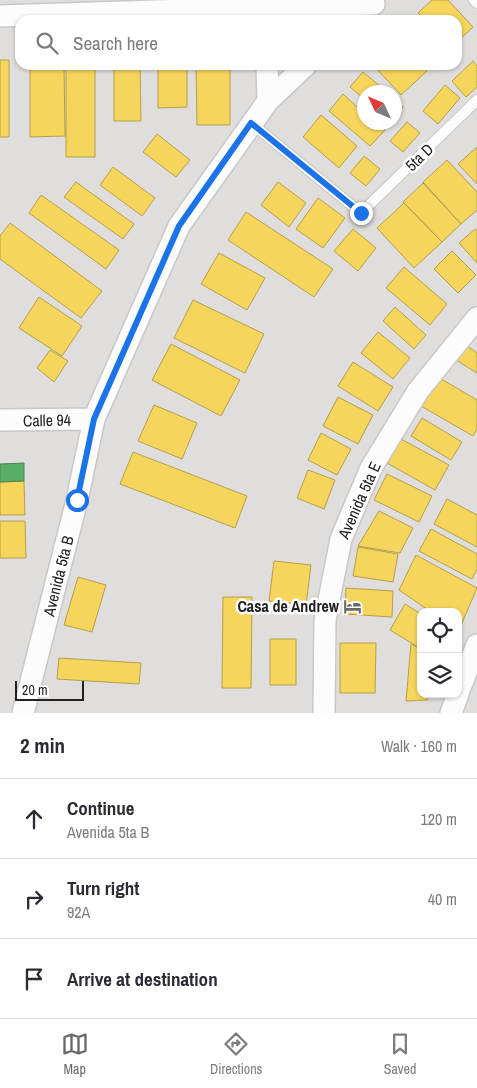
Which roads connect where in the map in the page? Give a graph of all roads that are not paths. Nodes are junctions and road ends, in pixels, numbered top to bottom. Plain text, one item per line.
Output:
1 (474, 0) edge
2 (376, 2) edge
3 (477, 3) edge
4 (264, 9) edge
5 (38, 15) edge
6 (362, 15) edge
7 (0, 16) edge
8 (15, 16) edge
9 (267, 70) edge
10 (301, 70) edge
11 (477, 100) edge
12 (268, 101) junction
13 (251, 123) junction
14 (477, 318) edge
15 (94, 419) junction
16 (0, 420) edge
17 (477, 645) edge
18 (462, 684) edge
19 (457, 698) edge
20 (23, 713) edge
21 (324, 713) edge
22 (451, 713) edge

1 - 3 lane
2 - 4 street
2 - 6 street
4 - 5 street
7 - 8 street
9 - 12 street
10 - 12 street, Avenida 5ta B
11 - 13 lane, 5ta D
12 - 13 street, Avenida 5ta B
13 - 15 street, Avenida 5ta B
14 - 21 street, Avenida 5ta E
15 - 16 street, Calle 94
15 - 20 street, Avenida 5ta B
17 - 18 street
19 - 22 street

